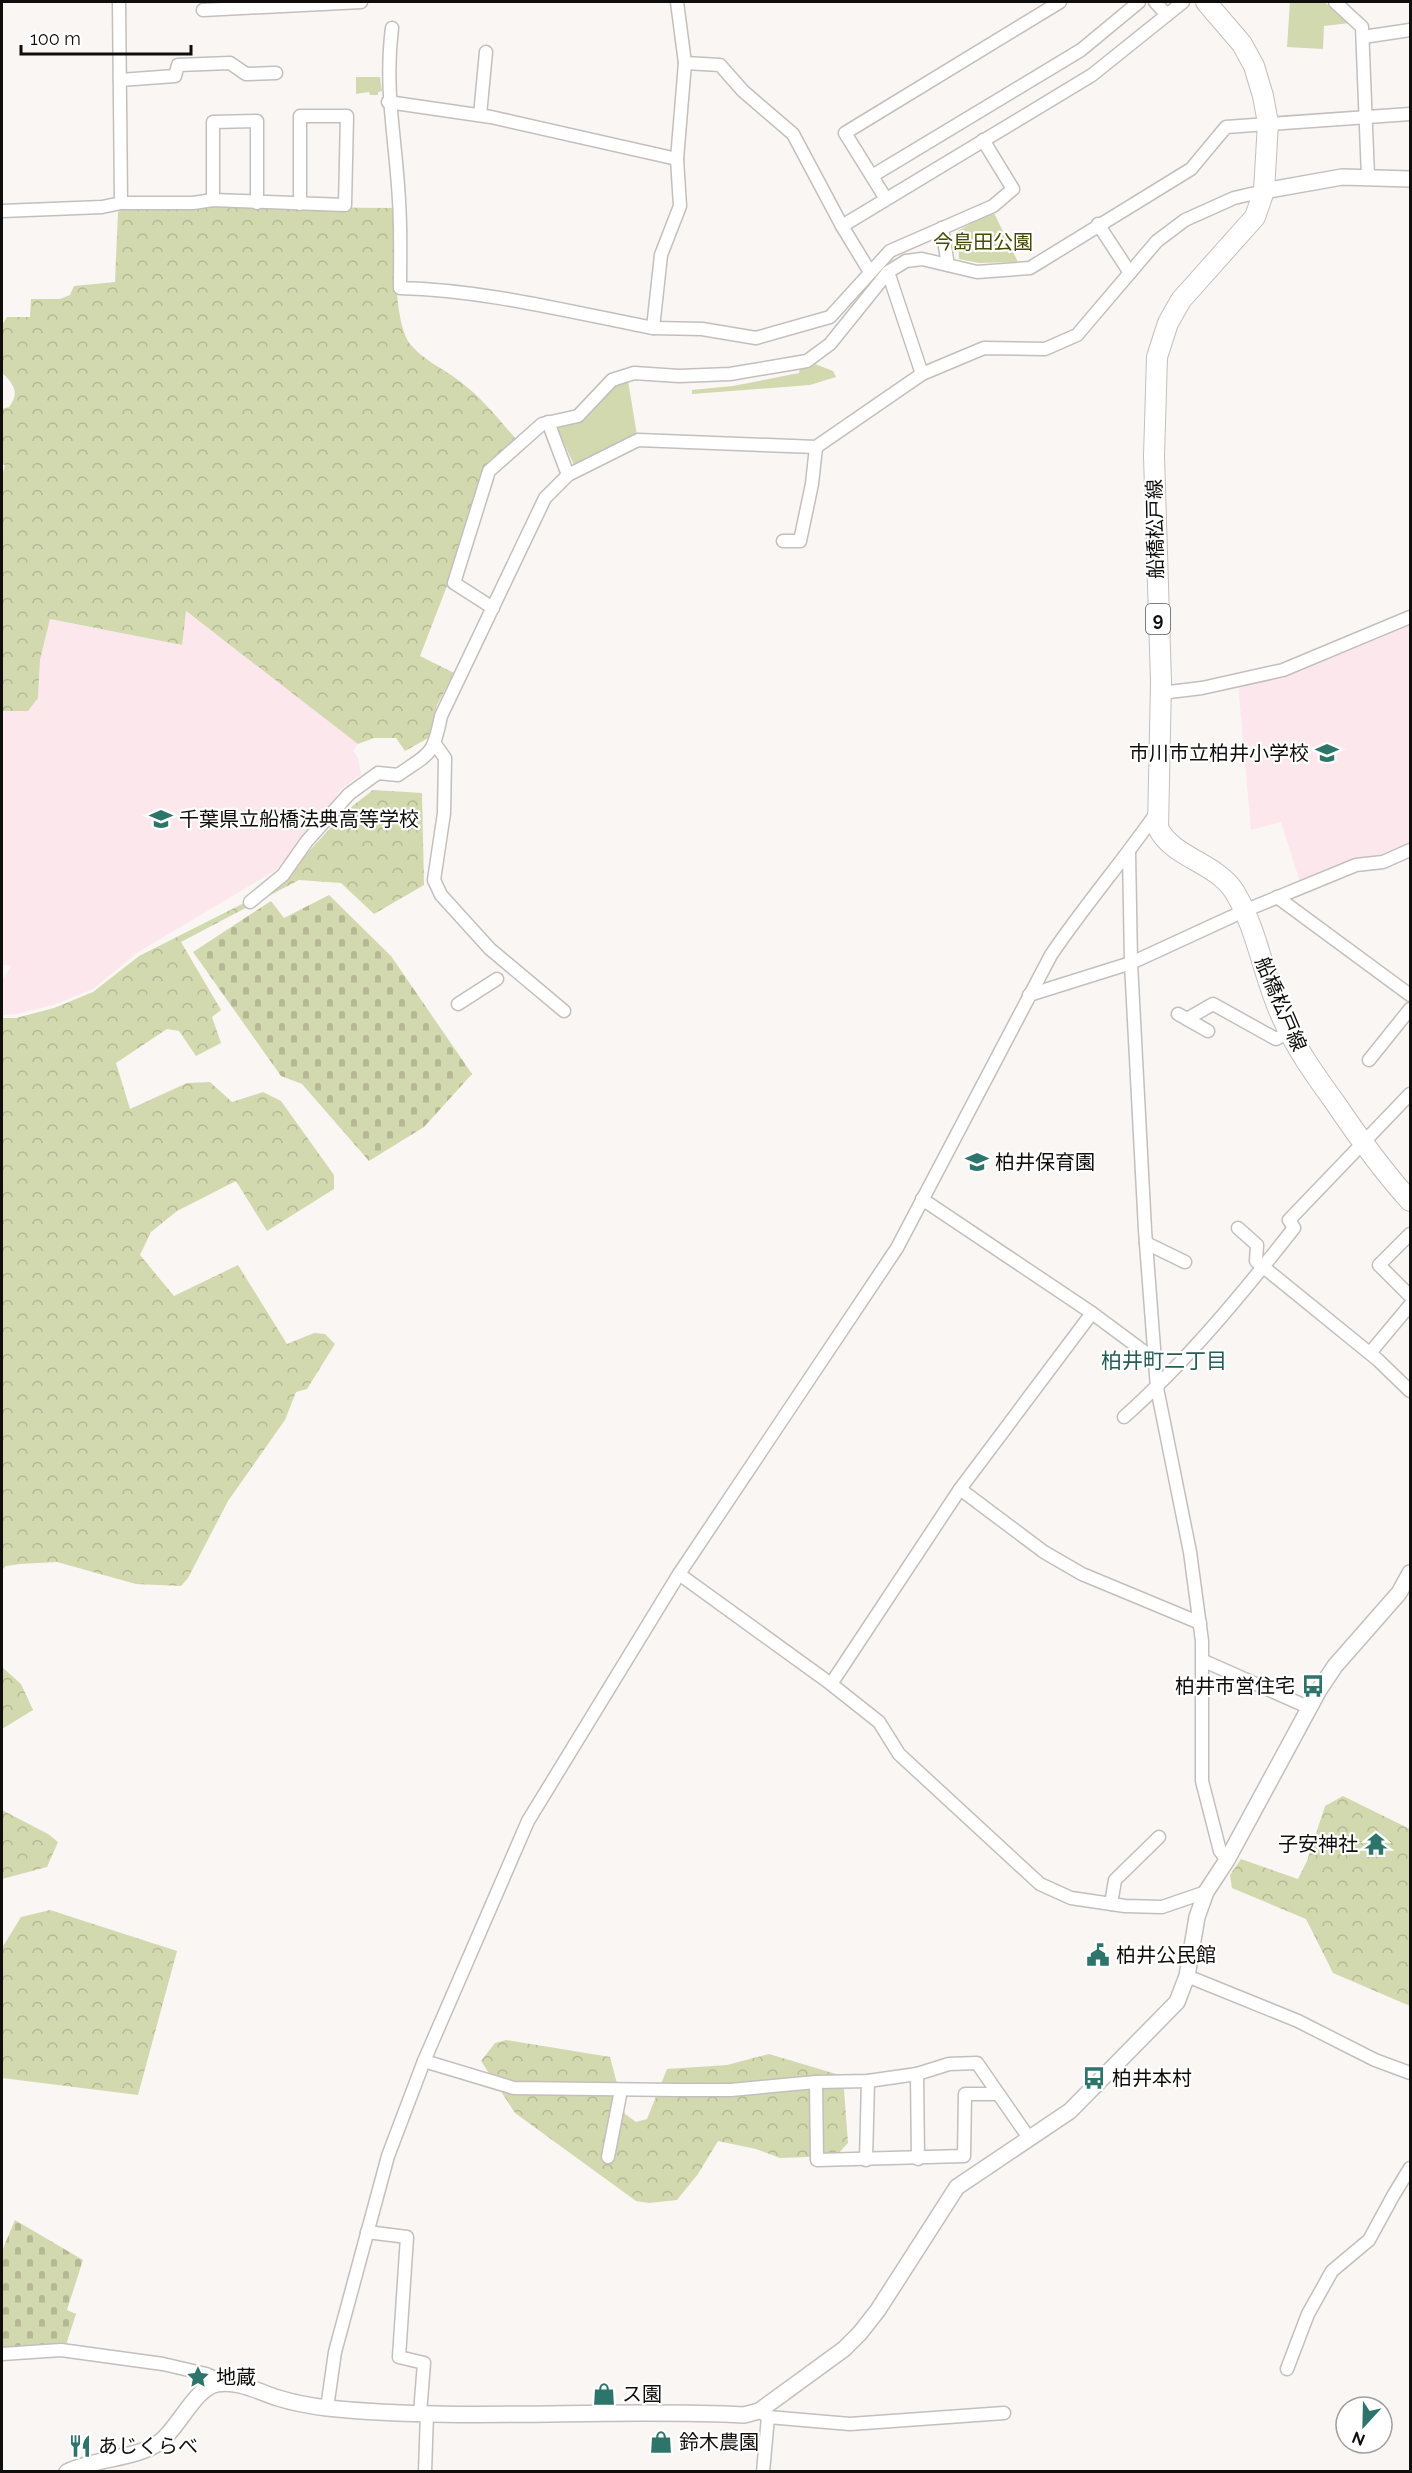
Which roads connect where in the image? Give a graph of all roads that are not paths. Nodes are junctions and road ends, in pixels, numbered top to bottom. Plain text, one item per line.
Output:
1 (119, 2) edge
2 (360, 2) edge
3 (677, 2) edge
4 (1060, 2) edge
5 (1139, 2) edge
6 (1155, 2) edge
7 (1183, 2) edge
8 (1206, 2) edge
9 (1335, 2) edge
10 (283, 4) edge
11 (203, 10) dead end
12 (1167, 15) junction
13 (392, 28) dead end
14 (1410, 30) edge
15 (1363, 37) junction
16 (486, 52) dead end
17 (685, 63) junction
18 (276, 74) dead end
19 (120, 80) junction
20 (388, 102) junction
21 (1410, 114) edge
22 (480, 115) junction
23 (1365, 117) junction
24 (1268, 123) junction
25 (983, 140) junction
26 (677, 159) junction
27 (872, 176) junction
28 (1368, 177) junction
29 (1410, 179) edge
30 (1264, 191) junction
31 (886, 199) junction
32 (213, 200) junction
33 (121, 203) junction
34 (257, 204) junction
35 (300, 204) junction
36 (2, 211) edge
37 (1098, 224) junction
38 (842, 226) junction
39 (942, 228) junction
40 (948, 265) junction
41 (870, 272) junction
42 (888, 272) junction
43 (1130, 273) junction
44 (653, 328) junction
45 (922, 374) junction
46 (548, 422) junction
47 (816, 447) junction
48 (568, 474) junction
49 (783, 541) dead end
50 (493, 608) junction
51 (1410, 617) edge
52 (1161, 693) junction
53 (435, 744) junction
54 (1157, 812) junction
55 (1410, 850) edge
56 (1129, 852) junction
57 (1277, 897) junction
58 (250, 902) dead end
59 (1244, 911) junction
60 (1131, 963) junction
61 (497, 980) dead end
62 (1029, 995) junction
63 (1410, 995) edge
64 (458, 1004) dead end
65 (1410, 1010) edge
66 (564, 1011) dead end
67 (1208, 1031) dead end
68 (1289, 1032) junction
69 (1369, 1060) dead end
70 (1410, 1094) edge
71 (1364, 1144) junction
72 (922, 1199) junction
73 (1410, 1201) edge
74 (1238, 1228) dead end
75 (1410, 1234) edge
76 (1146, 1244) junction
77 (1185, 1262) dead end
78 (1263, 1267) junction
79 (1410, 1296) edge
80 (1410, 1305) edge
81 (1092, 1313) junction
82 (1370, 1353) junction
83 (1154, 1359) junction
84 (1157, 1388) junction
85 (1410, 1391) edge
86 (1124, 1417) dead end
87 (960, 1489) junction
88 (1410, 1573) edge
89 (679, 1574) junction
90 (1405, 1595) edge
91 (1200, 1623) junction
92 (1204, 1660) junction
93 (831, 1684) junction
94 (1310, 1708) junction
95 (1159, 1837) dead end
96 (1227, 1860) junction
97 (1206, 1892) junction
98 (1111, 1904) junction
99 (1187, 1976) junction
100 (424, 2061) junction
101 (1410, 2073) edge
102 (917, 2074) junction
103 (867, 2081) junction
104 (816, 2082) junction
105 (621, 2090) junction
106 (997, 2094) junction
107 (1029, 2138) junction
108 (608, 2157) dead end
109 (918, 2159) junction
110 (866, 2160) junction
111 (1410, 2168) edge
112 (367, 2232) junction
113 (2, 2354) edge
114 (1287, 2369) dead end
115 (228, 2383) junction
116 (327, 2408) junction
117 (424, 2413) junction
118 (1004, 2413) dead end
119 (764, 2414) junction
120 (67, 2472) edge
121 (425, 2472) edge
122 (763, 2472) edge

1 - 19 street
2 - 10 street
3 - 17 street
4 - 27 street
5 - 27 street
6 - 12 street
7 - 12 street
8 - 24 main road, 船橋松戸線 / 9
9 - 15 street
10 - 11 street
12 - 25 street
13 - 20 street
14 - 15 street
15 - 23 street
16 - 22 street
17 - 26 street
17 - 38 street
18 - 19 street
19 - 33 street
20 - 22 street
20 - 44 street
21 - 23 street
22 - 26 street
23 - 24 street
23 - 28 street
24 - 30 main road, 船橋松戸線 / 9
24 - 37 street
25 - 31 street
25 - 39 street
26 - 44 street
27 - 31 street
28 - 29 street
28 - 30 street
30 - 43 street
30 - 52 main road, 船橋松戸線 / 9
31 - 38 street
32 - 33 street
32 - 34 street
32 - 34 street
33 - 36 street
34 - 35 street
35 - 35 street
37 - 40 street
37 - 43 street
38 - 41 street
39 - 40 street
39 - 41 street
40 - 42 street
41 - 44 street
42 - 45 street
42 - 46 street
43 - 45 street
45 - 47 street
46 - 48 street
46 - 50 street
47 - 48 street
47 - 49 street
48 - 50 street
50 - 53 street
51 - 52 street
52 - 54 main road, 船橋松戸線 / 9
53 - 58 street
53 - 66 street
54 - 56 street
54 - 59 main road, 船橋松戸線 / 9
55 - 57 street
56 - 60 street
56 - 62 street
57 - 59 street
57 - 63 street
59 - 60 street
59 - 68 main road, 船橋松戸線 / 9
60 - 62 street
60 - 76 street
61 - 64 street
62 - 72 street
65 - 69 street
67 - 68 street
68 - 71 main road, 船橋松戸線 / 9
70 - 71 street
71 - 73 main road, 船橋松戸線 / 9
71 - 78 street
72 - 81 street
72 - 89 street
74 - 78 street
75 - 79 street
76 - 77 street
76 - 83 street
78 - 82 street
78 - 84 street
80 - 82 street
81 - 83 street
81 - 87 street
82 - 85 street
83 - 84 street
84 - 86 street
84 - 91 street
87 - 91 street
87 - 93 street
88 - 90 street
89 - 93 street
89 - 100 street
90 - 94 street
91 - 92 street
92 - 94 street
92 - 96 street
93 - 98 street
94 - 96 street
95 - 98 street
96 - 97 street
97 - 98 street
97 - 99 street
99 - 101 street
99 - 107 street
100 - 105 street
100 - 112 street
102 - 103 street
102 - 106 street
102 - 109 street
103 - 104 street
103 - 110 street
104 - 105 street
104 - 110 street
105 - 108 street
106 - 107 street
106 - 109 street
107 - 119 street
109 - 110 street
111 - 114 street
112 - 116 street
112 - 117 street
113 - 115 street
115 - 116 street
115 - 120 street
116 - 117 street
117 - 119 street
117 - 121 street
118 - 119 street
119 - 122 street

